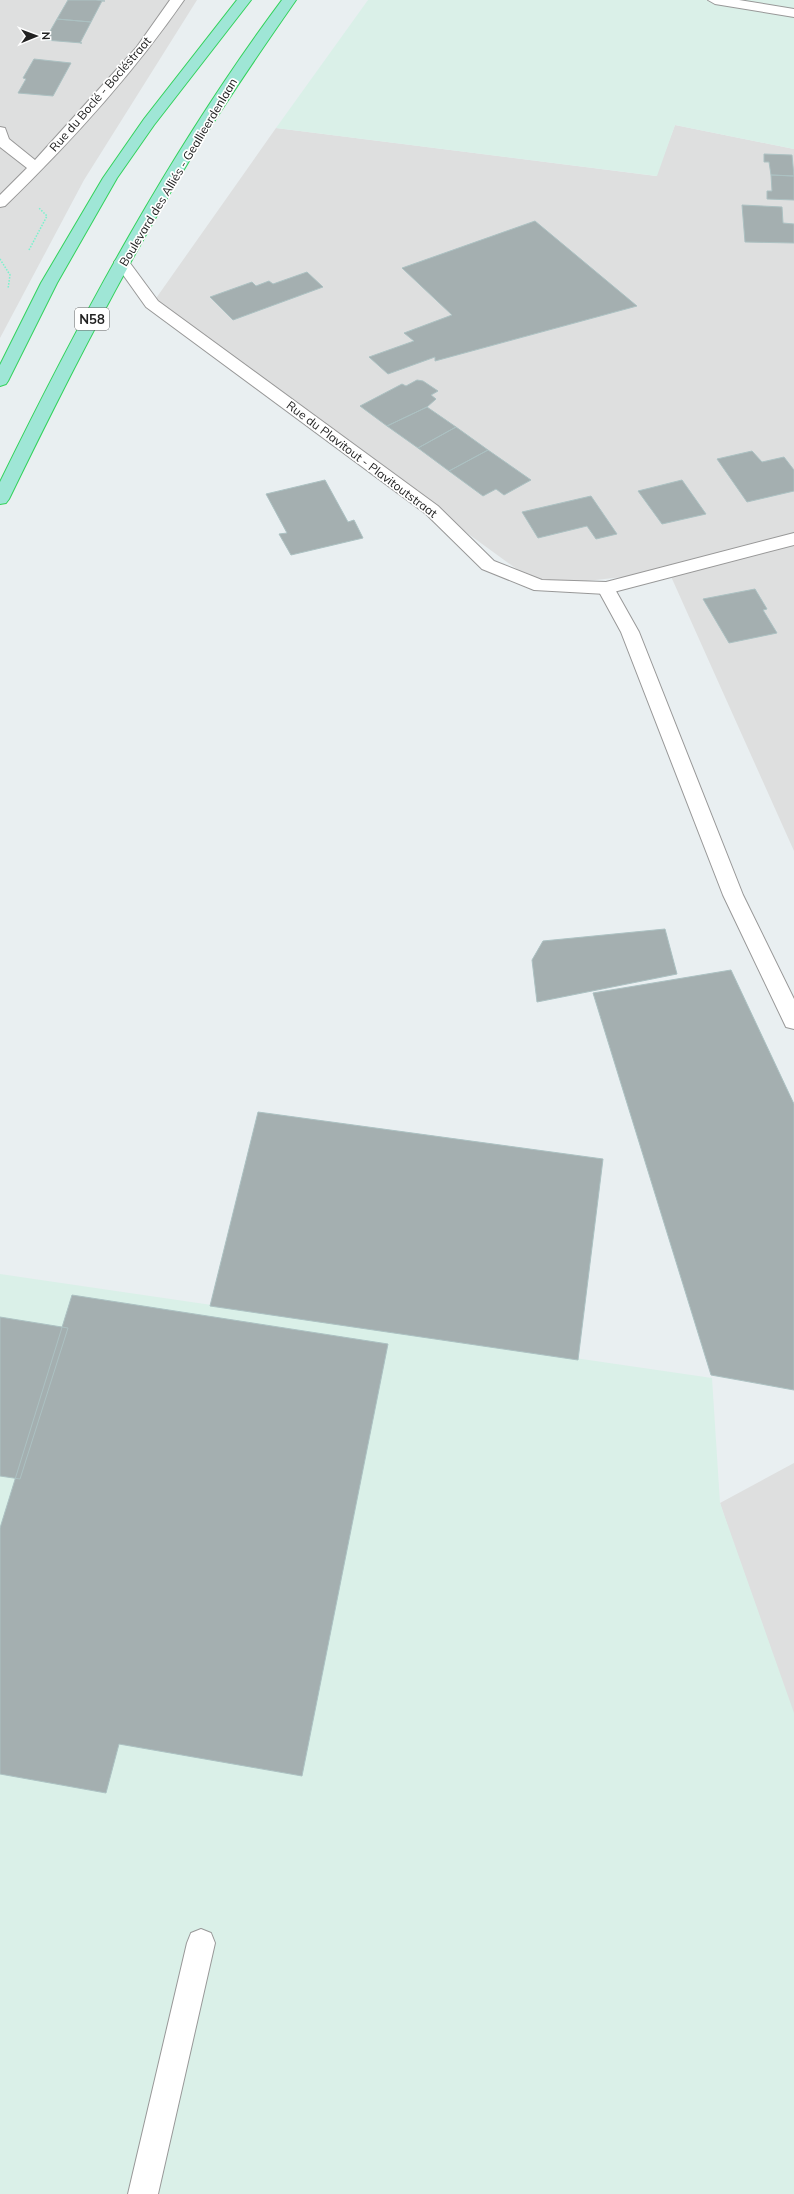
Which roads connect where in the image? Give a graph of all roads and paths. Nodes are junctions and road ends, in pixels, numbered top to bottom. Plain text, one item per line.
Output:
1 (177, 0) edge
2 (244, 0) edge
3 (289, 0) edge
4 (715, 0) edge
5 (794, 13) edge
6 (0, 131) edge
7 (36, 168) junction
8 (19, 186) junction
9 (0, 203) edge
10 (26, 256) dead end
11 (0, 259) edge
12 (122, 262) junction
13 (15, 276) dead end
14 (8, 290) junction
15 (5, 295) dead end
16 (0, 381) edge
17 (0, 499) edge
18 (794, 539) edge
19 (606, 588) junction
20 (794, 1021) edge
21 (201, 1943) dead end
22 (143, 2194) edge

1 - 7 street, Rue du Boclé - Bocléstraat
2 - 16 highway
3 - 12 highway, Boulevard des Alliés - Geallieerdenlaan / N58
4 - 5 street
6 - 7 street
7 - 8 street
8 - 9 street
8 - 10 path
11 - 14 path
12 - 17 highway, Boulevard des Alliés - Geallieerdenlaan / N58
12 - 19 street, Rue du Plavitout - Plavitoutstraat
13 - 14 path
14 - 15 path
18 - 19 street, Rue du Plavitout - Plavitoutstraat
19 - 20 street
21 - 22 street

